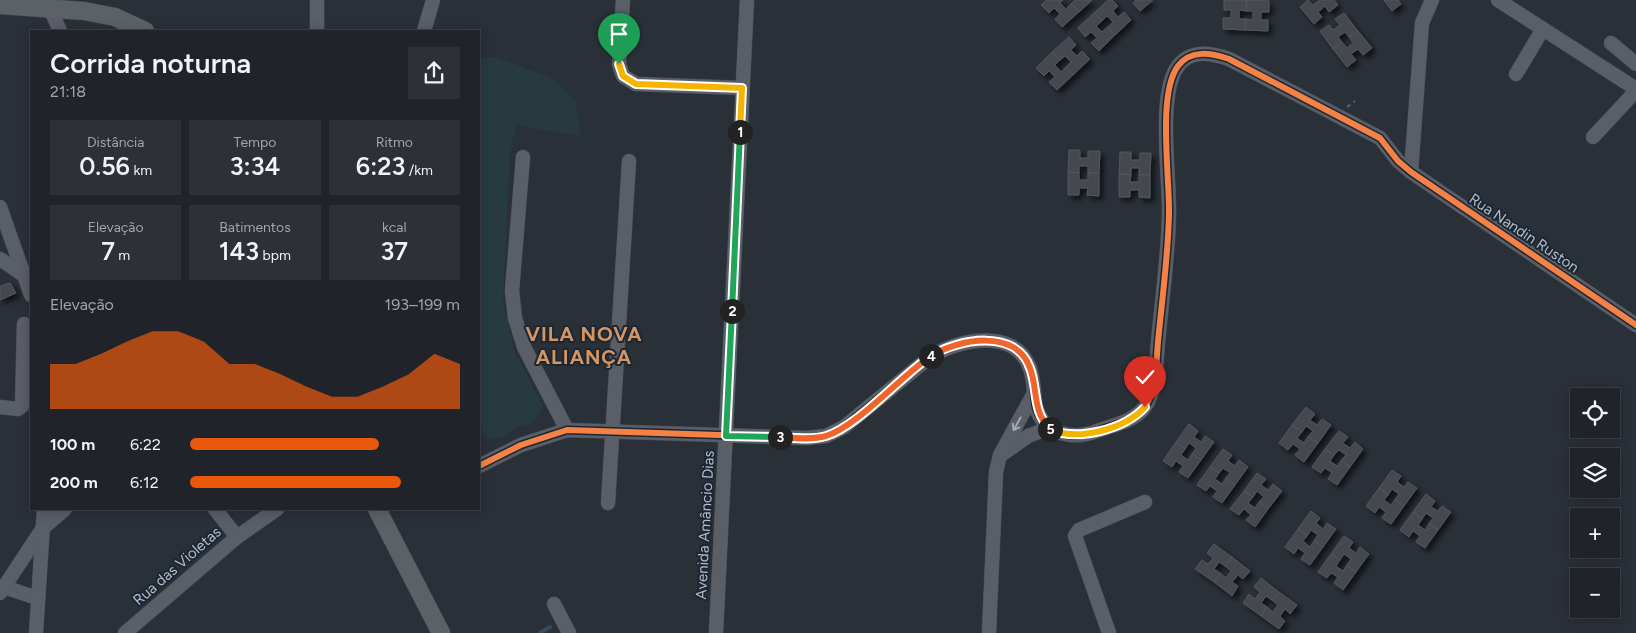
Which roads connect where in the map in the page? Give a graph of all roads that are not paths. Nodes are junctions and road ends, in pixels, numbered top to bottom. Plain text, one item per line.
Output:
1 (317, 0) edge
2 (433, 0) edge
3 (623, 0) edge
4 (747, 0) edge
5 (1432, 0) edge
6 (1498, 0) edge
7 (51, 4) edge
8 (0, 5) edge
9 (1542, 29) junction
10 (60, 30) edge
11 (143, 30) edge
12 (317, 30) edge
13 (424, 30) edge
14 (1611, 44) dead end
15 (1636, 64) edge
16 (1516, 74) dead end
17 (742, 88) junction
18 (1635, 88) edge
19 (1593, 137) dead end
20 (523, 157) dead end
21 (629, 161) dead end
22 (1412, 172) junction
23 (0, 207) edge
24 (9, 231) junction
25 (0, 243) edge
26 (0, 259) edge
27 (25, 276) junction
28 (30, 292) edge
29 (24, 324) dead end
30 (1636, 325) edge
31 (1034, 393) junction
32 (27, 396) edge
33 (0, 407) edge
34 (1049, 428) junction
35 (567, 430) junction
36 (614, 431) junction
37 (726, 436) junction
38 (1000, 455) junction
39 (480, 466) edge
40 (608, 502) dead end
41 (1145, 502) dead end
42 (44, 510) edge
43 (63, 510) edge
44 (216, 510) edge
45 (276, 510) edge
46 (382, 510) edge
47 (43, 528) junction
48 (236, 537) junction
49 (2, 590) edge
50 (37, 598) junction
51 (554, 604) dead end
52 (36, 633) edge
53 (125, 633) edge
54 (441, 633) edge
55 (569, 633) edge
56 (716, 633) edge
57 (989, 633) edge
58 (1109, 633) edge

1 - 12 street
2 - 13 street
3 - 17 street
4 - 17 street, Avenida Amâncio Dias
5 - 22 street
6 - 9 street
7 - 8 main road
7 - 10 street
7 - 11 main road
9 - 16 street
9 - 18 street
14 - 15 street
17 - 37 street, Avenida Amâncio Dias
18 - 19 street
20 - 35 street
21 - 36 street
22 - 30 street, Rua Nandin Ruston
22 - 34 street, Rua Nandin Ruston
23 - 24 street
24 - 25 street
24 - 27 street
26 - 27 street
27 - 28 street
29 - 32 street
31 - 34 street
31 - 37 street
31 -> 38 street
32 - 33 street
34 - 38 street
35 - 36 street
35 - 39 street
36 - 37 street
36 - 40 street
37 - 56 street, Avenida Amâncio Dias
38 - 57 street
41 - 58 street
42 - 47 street
43 - 47 street
44 - 48 street
45 - 48 street, Rua das Violetas
46 - 54 main road
47 - 49 street
47 - 50 street
48 - 53 street, Rua das Violetas
49 - 50 street
50 - 52 street
51 - 55 street

